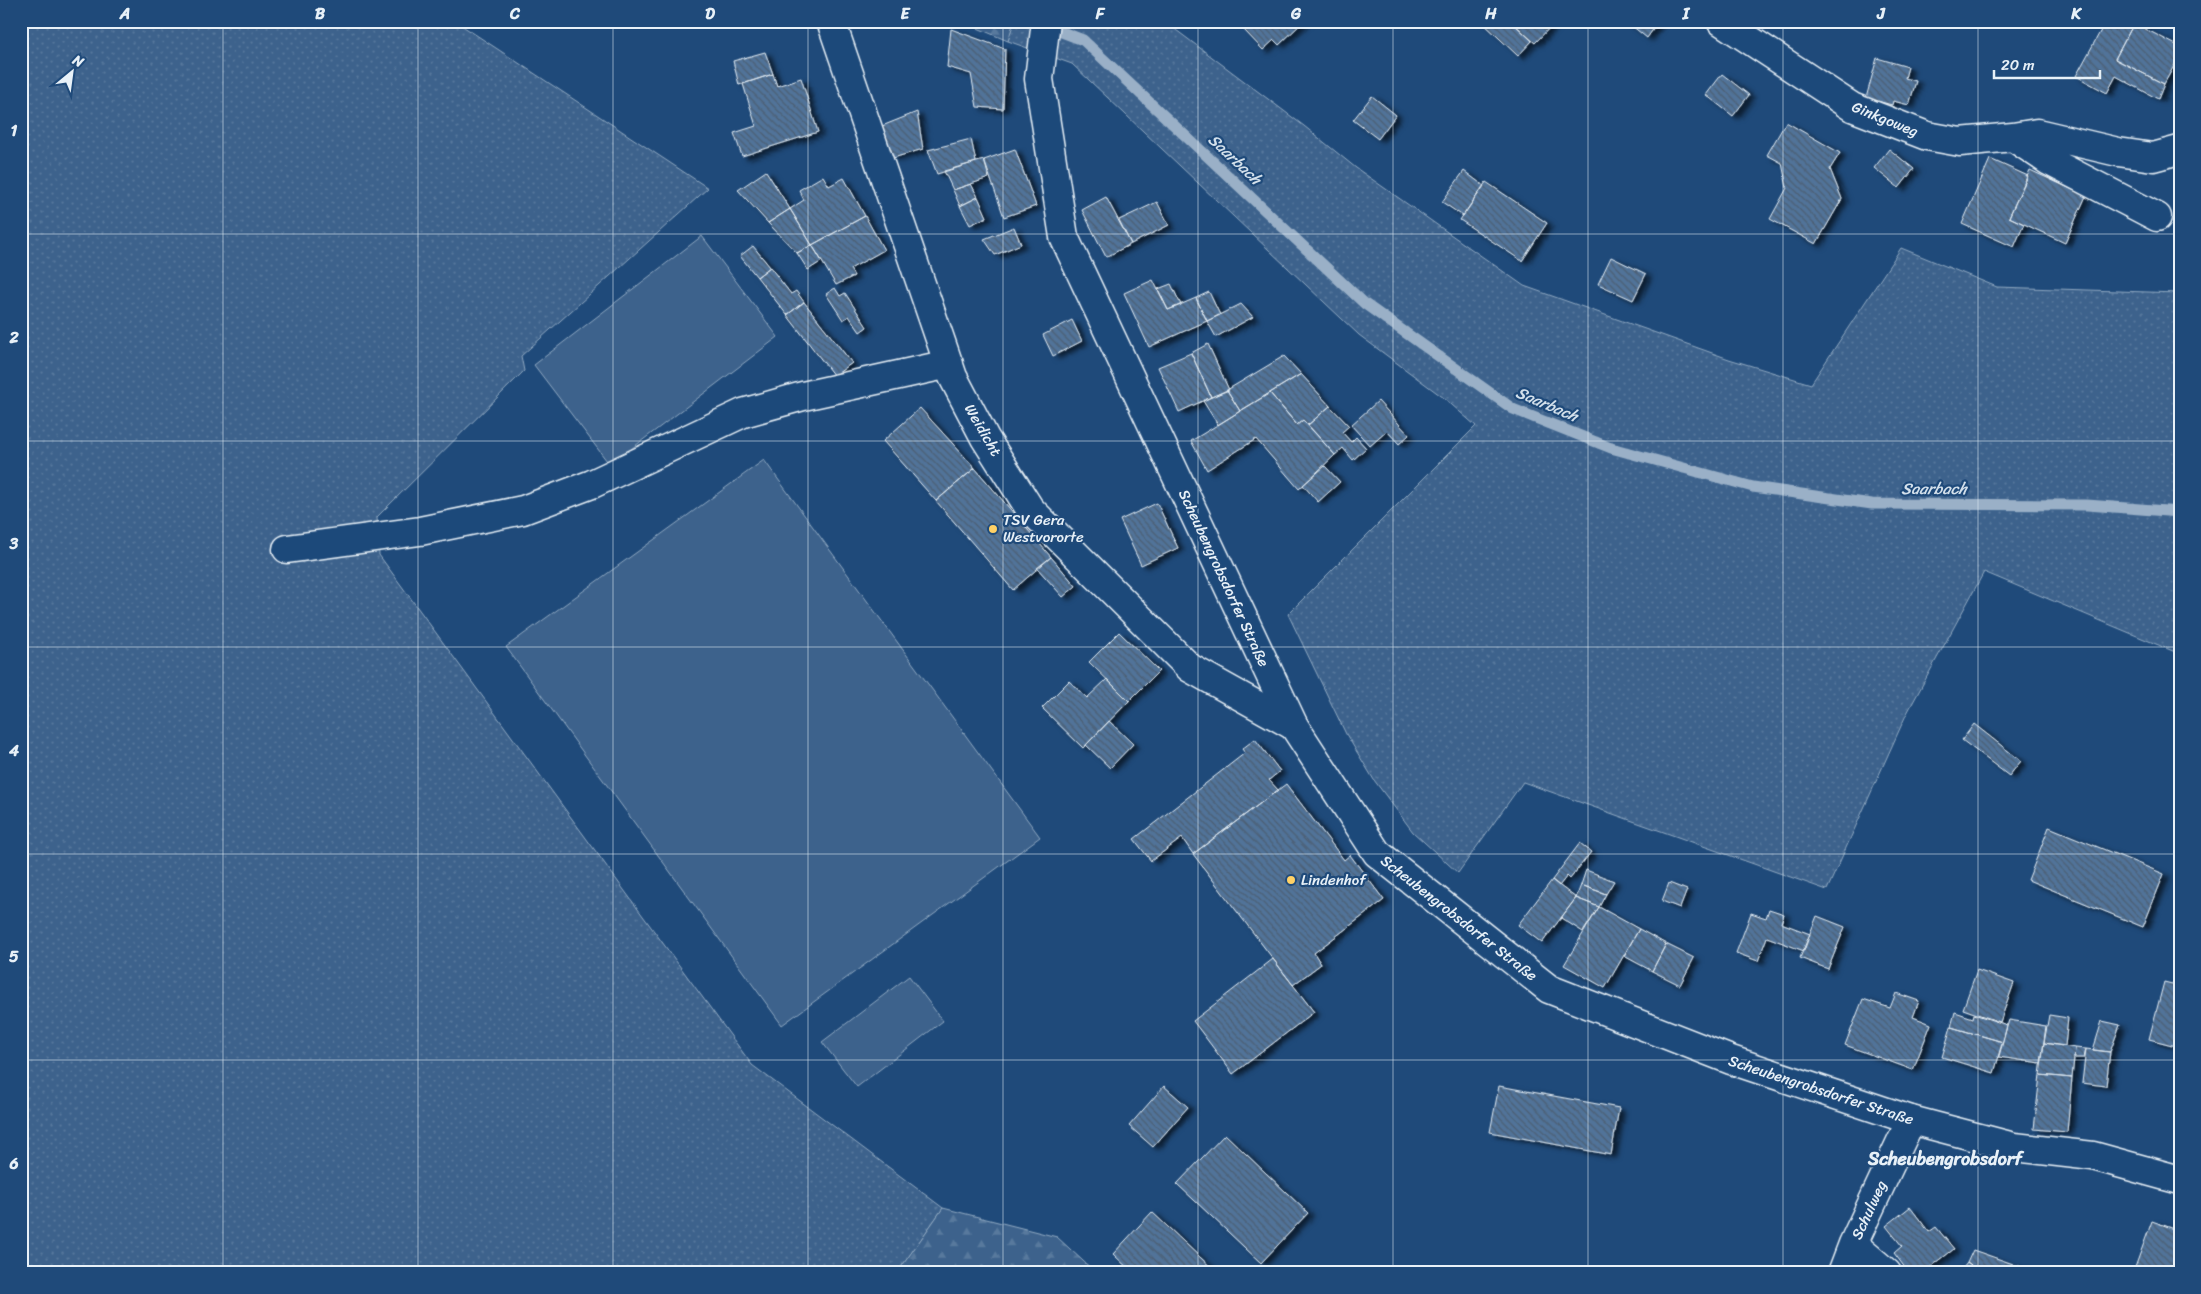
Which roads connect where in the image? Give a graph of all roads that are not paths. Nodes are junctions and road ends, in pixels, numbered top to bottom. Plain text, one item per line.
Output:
1 (831, 21) edge
2 (1046, 21) edge
3 (1721, 21) edge
4 (2013, 137) junction
5 (2179, 150) edge
6 (2157, 217) dead end
7 (949, 364) junction
8 (287, 549) dead end
9 (1294, 726) junction
10 (1911, 1120) junction
11 (2180, 1180) edge
12 (1853, 1244) junction
13 (1842, 1273) edge
14 (1887, 1273) edge

1 - 7 main road, Weidicht
2 - 9 main road, Scheubengrobsdorfer Straße
3 - 4 main road, Ginkgoweg
4 - 5 main road, Ginkgoweg
4 - 6 main road
7 - 8 main road
7 - 9 main road, Weidicht
9 - 10 main road, Scheubengrobsdorfer Straße
10 - 11 main road, Scheubengrobsdorfer Straße
10 - 12 main road, Schulweg
12 - 13 main road, Schulweg
12 - 14 main road

